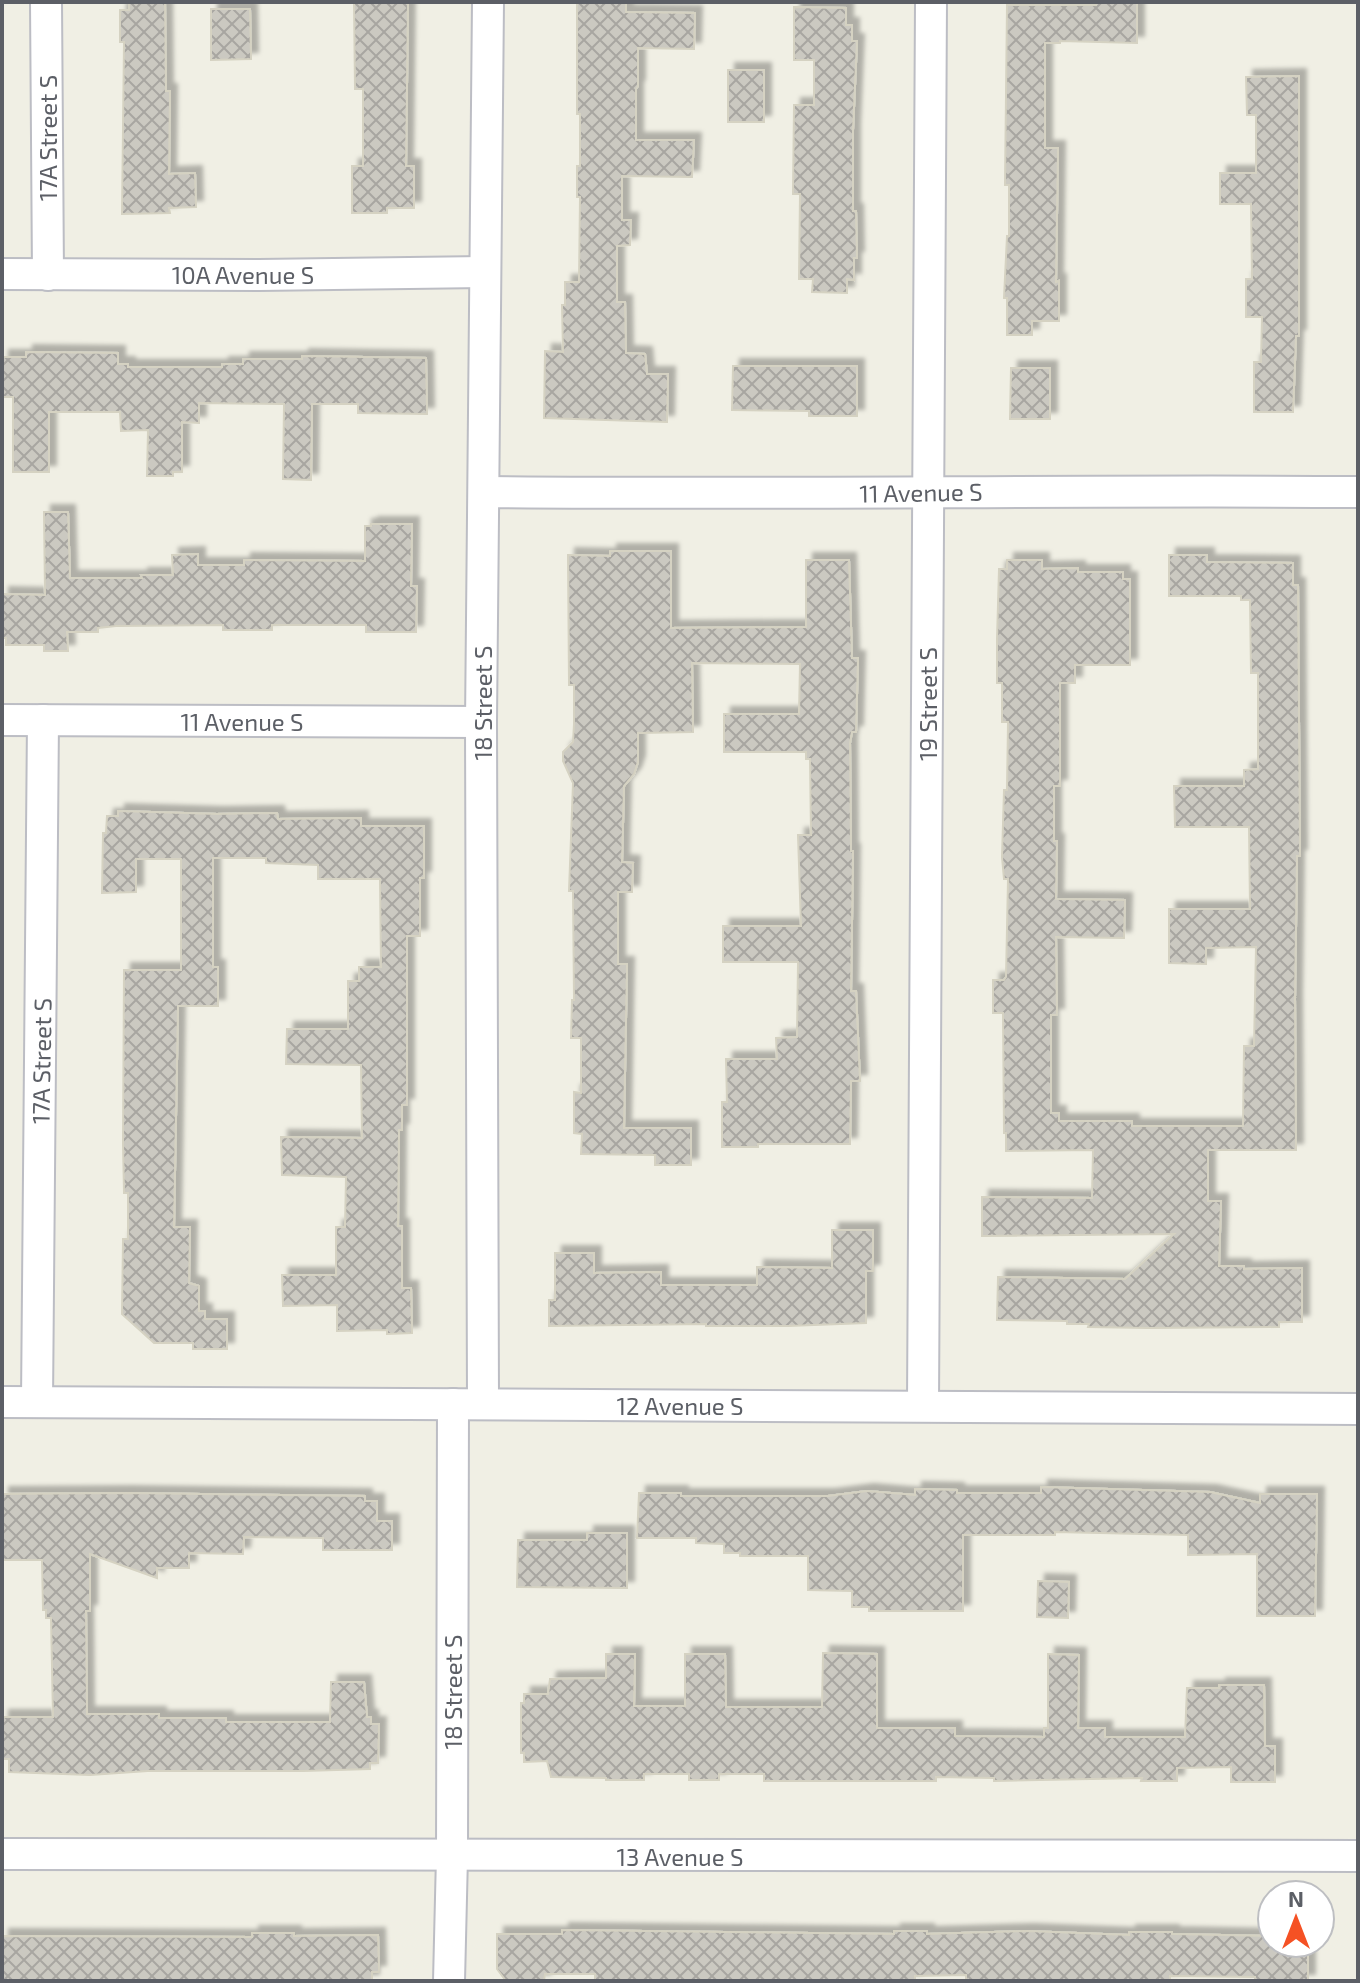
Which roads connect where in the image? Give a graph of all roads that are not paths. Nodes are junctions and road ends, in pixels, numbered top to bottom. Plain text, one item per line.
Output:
1 (46, 2) edge
2 (488, 2) edge
3 (931, 2) edge
4 (484, 272) junction
5 (2, 274) edge
6 (48, 275) junction
7 (928, 491) junction
8 (484, 492) junction
9 (1358, 492) edge
10 (2, 720) edge
11 (43, 720) junction
12 (481, 722) junction
13 (2, 1402) edge
14 (37, 1402) junction
15 (453, 1404) junction
16 (483, 1404) junction
17 (923, 1405) junction
18 (1358, 1409) edge
19 (2, 1854) edge
20 (452, 1856) junction
21 (1358, 1856) edge
22 (449, 1981) edge

1 - 6 street, 17A Street S
2 - 4 street, 18 Street S
3 - 7 street, 19 Street S
4 - 6 street, 10A Avenue S
4 - 8 street, 18 Street S
5 - 6 street, 10A Avenue S
7 - 8 street, 11 Avenue S
7 - 9 street, 11 Avenue S
7 - 17 street, 19 Street S
8 - 12 street, 18 Street S
10 - 11 street, 11 Avenue S
11 - 12 street, 11 Avenue S
11 - 14 street, 17A Street S
12 - 16 street, 18 Street S
13 - 14 street, 12 Avenue S
14 - 15 street, 12 Avenue S
15 - 16 street, 12 Avenue S
15 - 20 street, 18 Street S
16 - 17 street, 12 Avenue S
17 - 18 street, 12 Avenue S
19 - 20 street, 13 Avenue S
20 - 21 street, 13 Avenue S
20 - 22 street, 18 Street S

